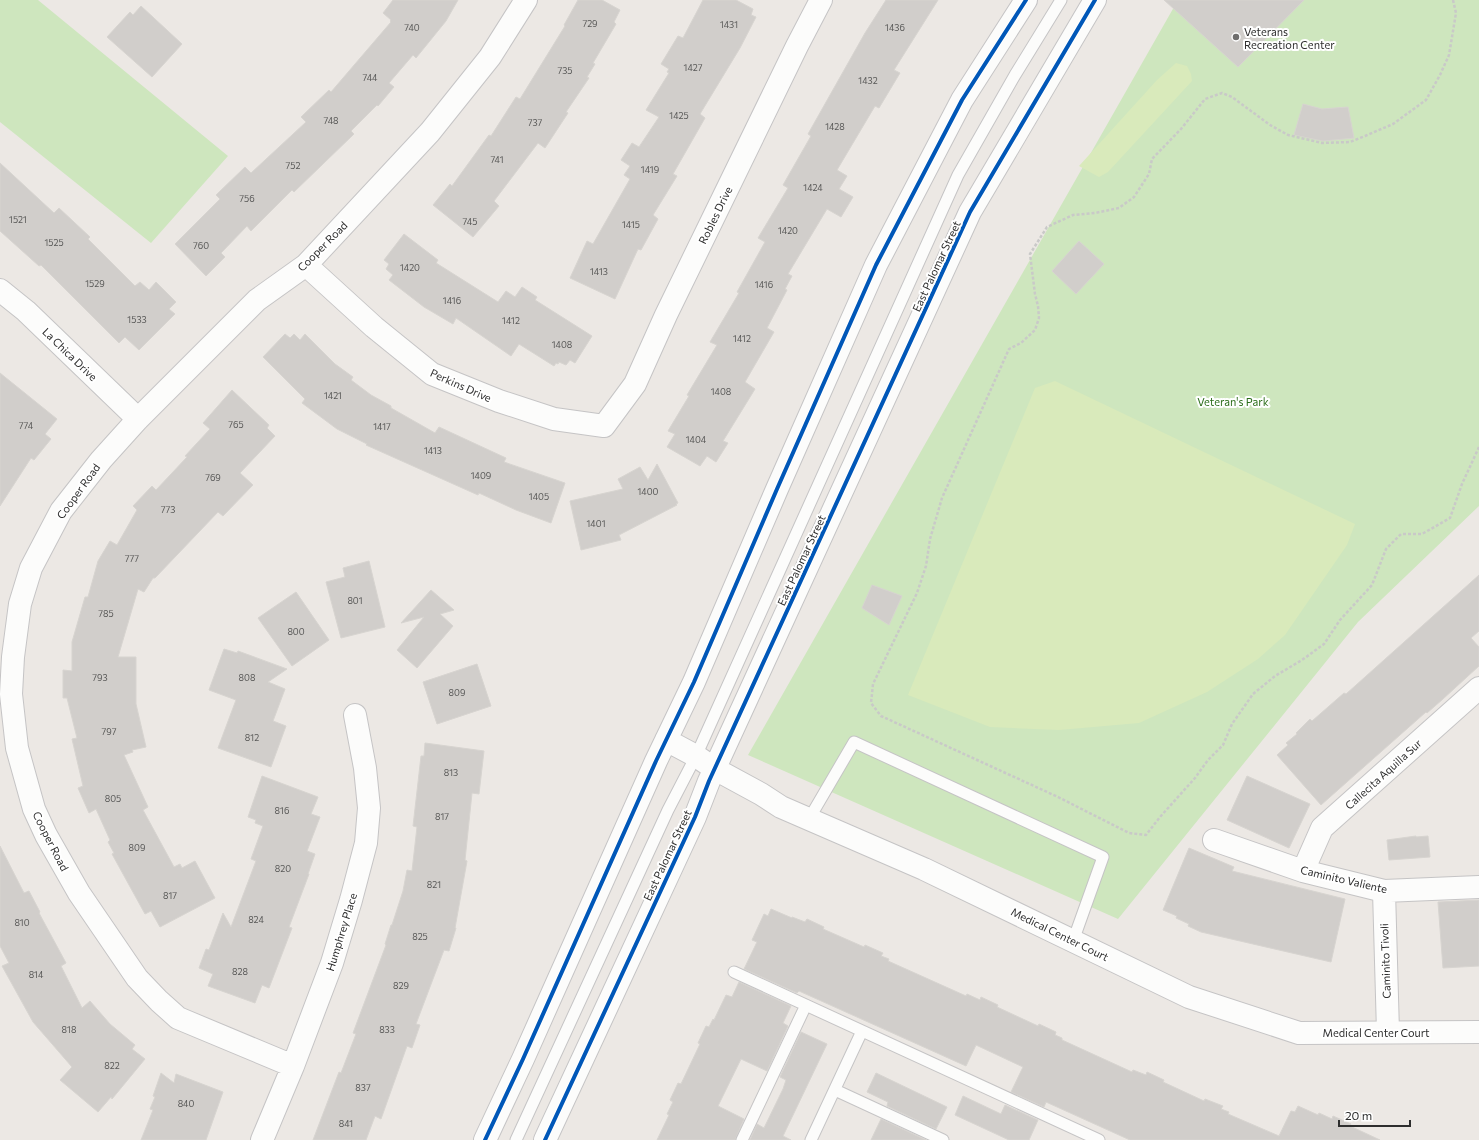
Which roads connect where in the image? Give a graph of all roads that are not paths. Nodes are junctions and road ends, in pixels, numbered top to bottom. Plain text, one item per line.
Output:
1 (526, 0) edge
2 (821, 0) edge
3 (1026, 0) edge
4 (1061, 0) edge
5 (1095, 0) edge
6 (306, 265) junction
7 (0, 290) edge
8 (138, 419) junction
9 (604, 426) joint
10 (1479, 688) edge
11 (354, 715) dead end
12 (666, 740) junction
13 (696, 756) junction
14 (715, 769) junction
15 (809, 819) junction
16 (1214, 840) dead end
17 (1303, 871) junction
18 (1479, 887) edge
19 (1384, 890) junction
20 (1073, 941) junction
21 (734, 972) dead end
22 (806, 1005) junction
23 (862, 1031) junction
24 (1388, 1032) junction
25 (1479, 1032) edge
26 (293, 1066) junction
27 (835, 1090) junction
28 (262, 1140) edge
29 (485, 1140) edge
30 (516, 1140) edge
31 (545, 1140) edge
32 (742, 1140) edge
33 (811, 1140) edge
34 (943, 1140) edge
35 (1099, 1140) edge

1 - 6 street, Cooper Road
2 - 9 street, Robles Drive
3 - 12 street
4 - 13 lane
5 - 14 street, East Palomar Street
6 - 8 street, Cooper Road
6 - 9 street, Perkins Drive
7 - 8 street, La Chica Drive
8 - 26 street, Cooper Road
10 - 17 street, Callecita Aquilla Sur
11 - 26 street, Humphrey Place
12 - 13 street, Medical Center Court
12 - 29 street
13 - 14 street, Medical Center Court
13 - 30 lane
14 - 15 street, Medical Center Court
14 - 31 street, East Palomar Street
15 - 20 street, Medical Center Court
15 - 20 lane
16 - 17 street, Caminito Valiente
17 - 19 street, Caminito Valiente
18 - 19 street, Caminito Valiente
19 - 24 street, Caminito Tivoli
20 - 24 street, Medical Center Court
21 - 22 lane
22 - 23 lane
22 - 32 lane
23 - 27 lane
23 - 35 lane
24 - 25 street, Medical Center Court
26 - 28 street, Humphrey Place
27 - 33 lane
27 - 34 lane

